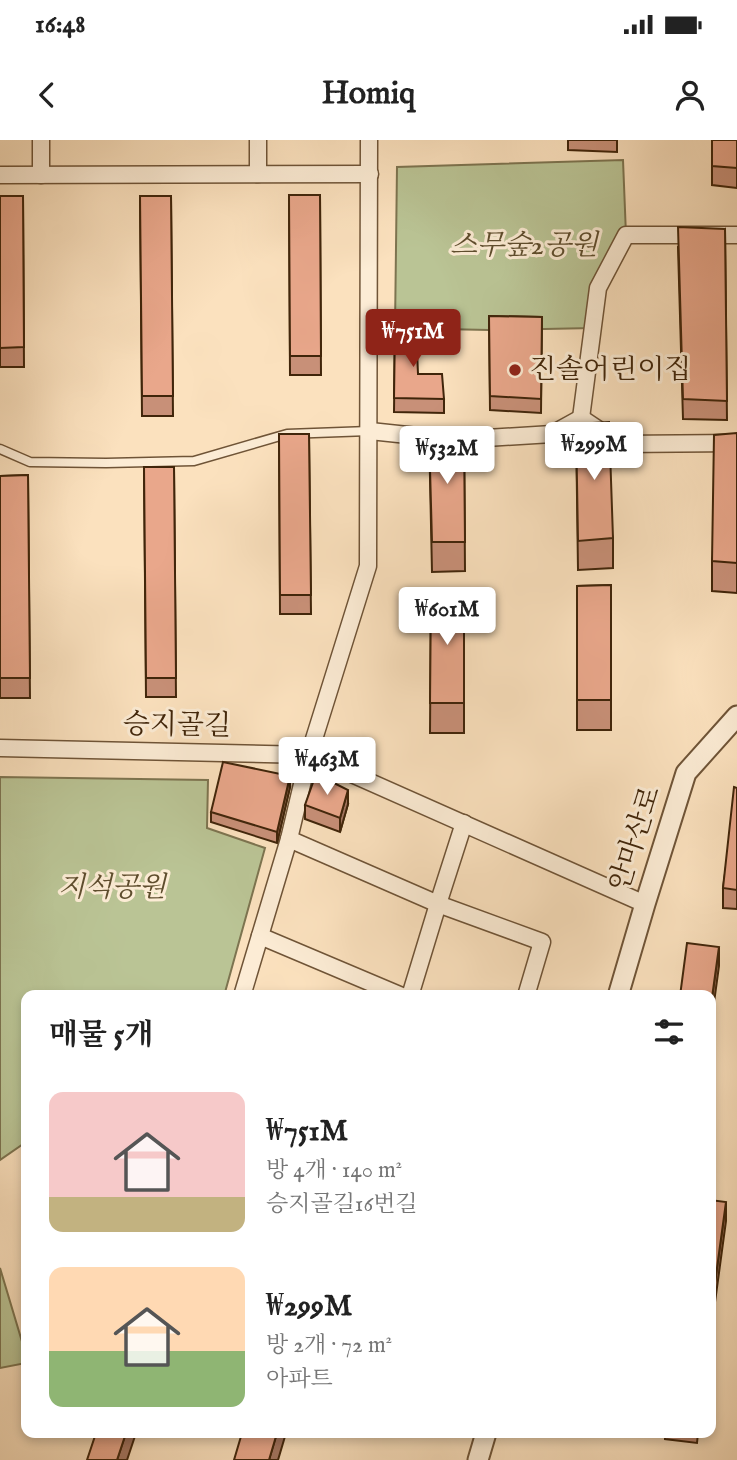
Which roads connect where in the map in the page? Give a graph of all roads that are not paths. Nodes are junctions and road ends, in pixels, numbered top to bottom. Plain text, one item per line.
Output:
1 (41, 140) edge
2 (258, 140) edge
3 (369, 140) edge
4 (258, 174) junction
5 (370, 174) junction
6 (0, 175) edge
7 (41, 175) junction
8 (737, 235) edge
9 (581, 418) junction
10 (370, 431) junction
11 (737, 443) edge
12 (0, 449) edge
13 (737, 716) edge
14 (0, 748) edge
15 (309, 755) junction
16 (464, 822) junction
17 (289, 839) junction
18 (438, 904) junction
19 (645, 904) junction
20 (260, 936) junction
21 (244, 990) edge
22 (388, 990) edge
23 (412, 990) edge
24 (528, 990) edge
25 (620, 990) edge
26 (485, 1438) edge
27 (478, 1460) edge

1 - 7 street
2 - 4 street
3 - 5 street
4 - 5 street
4 - 7 street
5 - 10 street
6 - 7 street
8 - 9 street
9 - 10 street
9 - 11 street
10 - 12 lane
10 - 15 street
13 - 19 street, 안마산로
14 - 15 street, 승지골길
15 - 16 street, 승지골길
15 - 17 street
16 - 18 street
16 - 19 street, 승지골길
17 - 18 street
17 - 20 street
18 - 23 street
18 - 24 street
19 - 25 street, 안마산로
20 - 21 street
20 - 22 street
26 - 27 street

